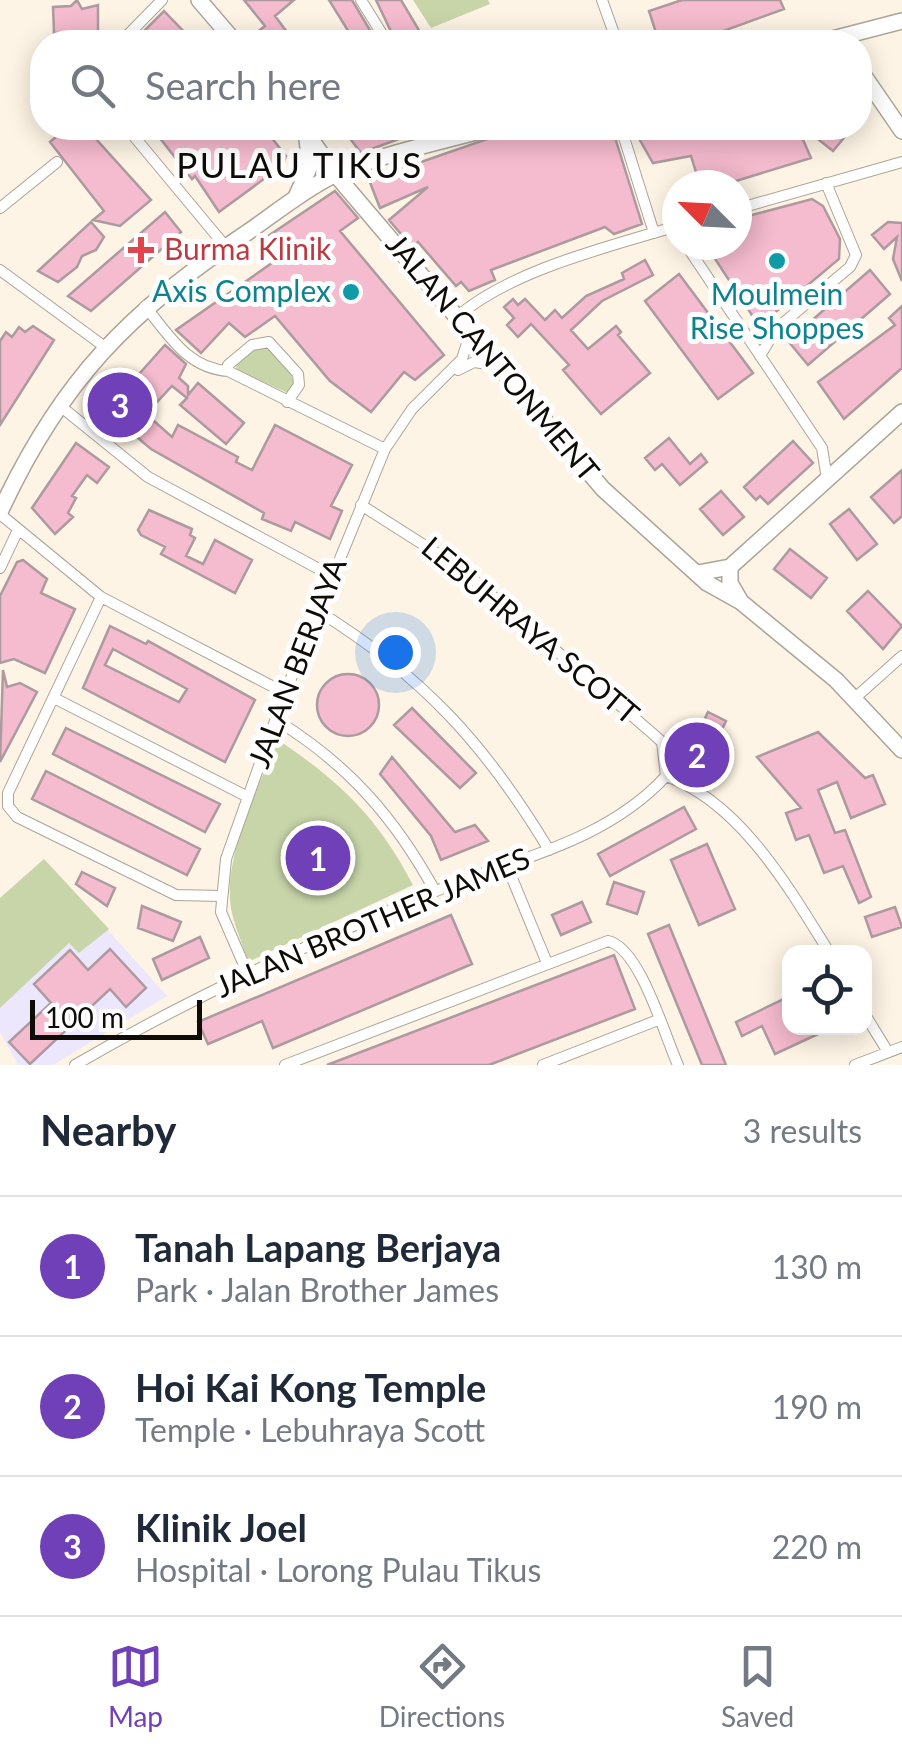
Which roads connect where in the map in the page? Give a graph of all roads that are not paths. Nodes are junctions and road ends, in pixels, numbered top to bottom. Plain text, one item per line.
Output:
1 (162, 0) edge
2 (199, 0) edge
3 (361, 0) edge
4 (602, 0) edge
5 (902, 21) edge
6 (133, 30) edge
7 (225, 30) edge
8 (380, 30) edge
9 (613, 30) edge
10 (868, 30) edge
11 (872, 87) edge
12 (902, 131) edge
13 (137, 140) edge
14 (308, 140) edge
15 (314, 140) edge
16 (318, 140) edge
17 (422, 140) edge
18 (625, 140) edge
19 (57, 162) dead end
20 (902, 162) edge
21 (362, 166) junction
22 (336, 174) junction
23 (826, 183) junction
24 (294, 200) junction
25 (752, 205) edge
26 (0, 208) edge
27 (662, 231) edge
28 (654, 233) junction
29 (226, 247) junction
30 (696, 260) edge
31 (0, 270) edge
32 (145, 306) junction
33 (456, 318) junction
34 (776, 330) junction
35 (745, 333) junction
36 (470, 334) junction
37 (105, 347) junction
38 (760, 356) junction
39 (495, 365) junction
40 (228, 371) junction
41 (447, 376) junction
42 (287, 402) junction
43 (59, 405) junction
44 (902, 412) edge
45 (385, 449) junction
46 (827, 479) junction
47 (361, 505) junction
48 (0, 513) edge
49 (18, 530) junction
50 (0, 568) edge
51 (730, 568) junction
52 (698, 572) junction
53 (332, 576) junction
54 (101, 597) junction
55 (740, 602) junction
56 (318, 612) junction
57 (902, 656) edge
58 (285, 693) junction
59 (855, 698) junction
60 (56, 699) junction
61 (71, 707) junction
62 (46, 718) junction
63 (276, 720) junction
64 (902, 750) edge
65 (666, 776) junction
66 (246, 796) junction
67 (549, 850) junction
68 (507, 866) junction
69 (435, 891) junction
70 (221, 896) junction
71 (823, 945) edge
72 (547, 963) junction
73 (247, 972) junction
74 (658, 1020) junction
75 (872, 1026) edge
76 (902, 1047) edge
77 (888, 1052) junction
78 (76, 1065) edge
79 (285, 1065) edge
80 (543, 1065) edge
81 (678, 1065) edge
82 (855, 1065) edge

1 - 6 street
2 - 7 main road
3 - 8 street
4 - 9 street
5 - 10 main road
11 - 12 main road
13 - 29 street
14 - 24 main road
15 - 22 main road, JALAN CANTONMENT
16 - 21 main road
17 - 21 main road
18 - 28 street
19 - 26 street
20 - 23 street
21 - 22 main road
22 - 24 main road
22 - 33 main road, JALAN CANTONMENT
23 - 25 street
23 - 34 street
24 - 29 main road
27 - 28 street
28 - 33 street
29 - 32 main road
30 - 35 street
31 - 37 street
32 - 37 main road
32 - 40 street
33 - 36 main road, JALAN CANTONMENT
34 - 35 street
34 - 38 street
35 - 38 street
36 - 39 main road, JALAN CANTONMENT
36 - 41 street, JALAN BERJAYA
37 - 43 main road
38 - 46 street
39 - 41 street
39 - 52 main road, JALAN CANTONMENT
40 - 42 street
40 - 42 street
41 - 45 street, JALAN BERJAYA
42 - 45 street
43 - 48 main road
43 - 53 street
44 - 46 main road
45 - 47 street, JALAN BERJAYA
46 - 51 main road
47 - 53 street, JALAN BERJAYA
47 - 65 street, LEBUHRAYA SCOTT
48 - 49 street
49 - 50 street
49 - 54 street
51 - 52 main road
51 - 55 main road
52 - 55 main road, JALAN CANTONMENT
53 - 56 street, JALAN BERJAYA
54 - 58 street
54 - 60 street
55 - 59 main road, JALAN CANTONMENT
56 - 58 street, JALAN BERJAYA
56 - 67 street
57 - 59 street
58 - 63 street, JALAN BERJAYA
59 - 64 main road, JALAN CANTONMENT
60 - 61 street
60 - 62 street
61 - 62 street
61 - 66 street
62 - 70 street
63 - 66 street, JALAN BERJAYA
63 - 69 street
65 - 67 street, JALAN BROTHER JAMES
65 - 71 street
66 - 70 street, JALAN BERJAYA
67 - 68 street, JALAN BROTHER JAMES
68 - 69 street, JALAN BROTHER JAMES
68 - 72 street
69 - 73 street, JALAN BROTHER JAMES
70 - 73 street, JALAN BERJAYA
72 - 74 street
72 - 79 street
73 - 78 street, JALAN BROTHER JAMES
74 - 80 street
74 - 81 street
75 - 77 street
76 - 77 street
77 - 82 street

